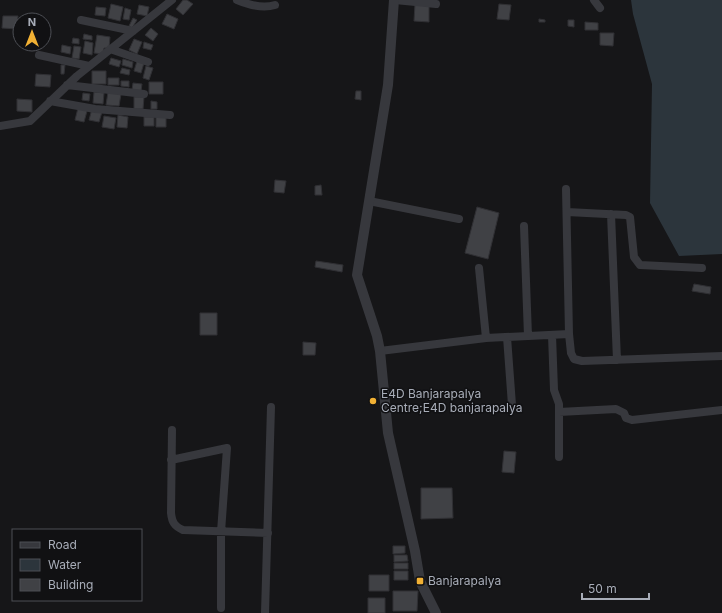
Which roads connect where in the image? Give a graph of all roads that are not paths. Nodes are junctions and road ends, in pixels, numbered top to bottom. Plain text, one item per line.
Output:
1 (172, 0) edge
2 (237, 0) edge
3 (395, 0) edge
4 (594, 0) edge
5 (436, 4) dead end
6 (275, 5) dead end
7 (600, 8) dead end
8 (81, 20) dead end
9 (134, 30) junction
10 (110, 49) junction
11 (39, 55) dead end
12 (148, 62) dead end
13 (90, 66) junction
14 (67, 85) junction
15 (144, 94) dead end
16 (50, 101) junction
17 (170, 114) dead end
18 (0, 126) edge
19 (566, 189) dead end
20 (369, 201) junction
21 (567, 212) junction
22 (611, 214) junction
23 (459, 219) dead end
24 (524, 226) dead end
25 (479, 268) dead end
26 (702, 268) dead end
27 (570, 334) junction
28 (552, 335) junction
29 (528, 336) junction
30 (507, 337) junction
31 (486, 338) junction
32 (380, 350) junction
33 (722, 356) edge
34 (617, 360) junction
35 (512, 405) dead end
36 (271, 407) dead end
37 (722, 410) edge
38 (559, 412) junction
39 (172, 430) dead end
40 (559, 457) dead end
41 (171, 460) junction
42 (221, 532) junction
43 (268, 533) junction
44 (221, 608) dead end
45 (265, 613) edge
46 (436, 613) edge

1 - 9 street
2 - 6 street
3 - 5 street
3 - 20 street
4 - 7 street
8 - 9 street
9 - 10 street
10 - 12 street
10 - 13 street
11 - 13 street
13 - 14 street
14 - 15 street
14 - 16 street
16 - 17 street
16 - 18 street
19 - 21 street
20 - 23 street
20 - 32 street
21 - 22 street
21 - 27 street
22 - 26 street
22 - 34 street
24 - 29 street
25 - 31 street
27 - 28 street
27 - 34 street
28 - 29 street
28 - 38 street
29 - 30 street
30 - 31 street
30 - 35 street
31 - 32 street
32 - 46 street
33 - 34 street
36 - 43 street
37 - 38 street
38 - 40 street
39 - 41 street
41 - 42 street
41 - 42 street
42 - 43 street
42 - 44 street
43 - 45 street

